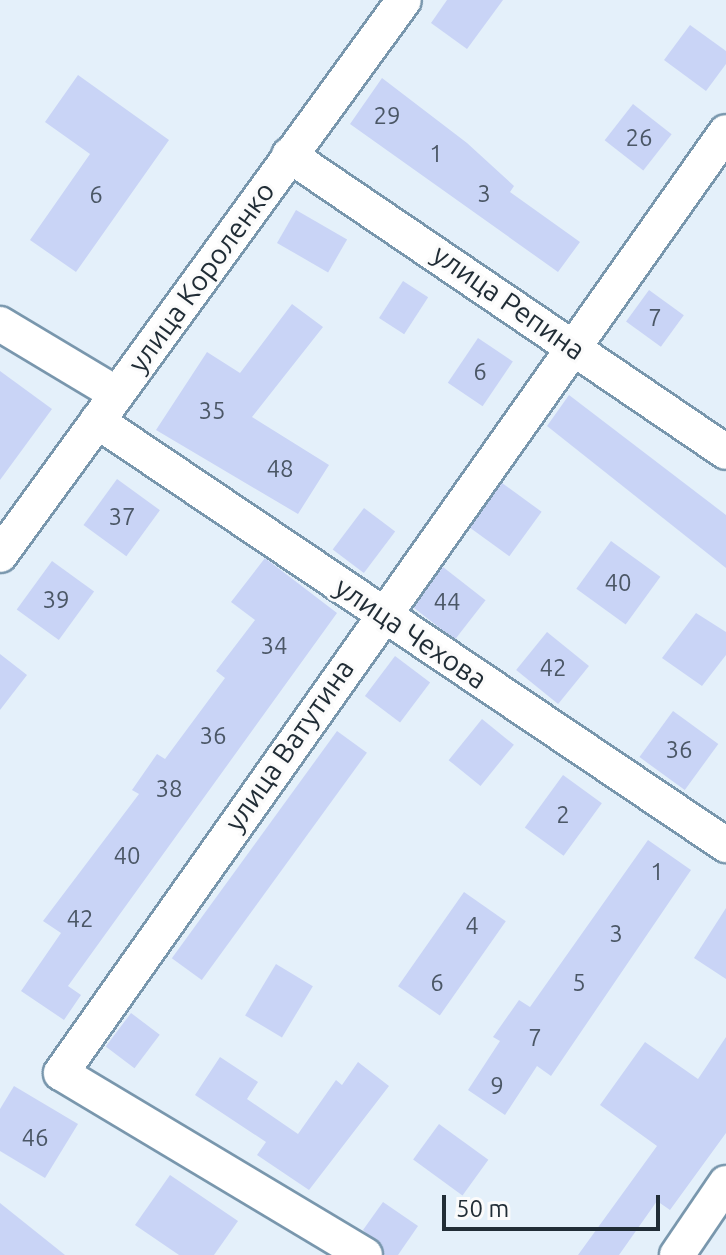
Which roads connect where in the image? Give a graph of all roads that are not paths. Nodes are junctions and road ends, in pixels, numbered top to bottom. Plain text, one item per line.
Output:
1 (404, 0) edge
2 (726, 132) edge
3 (289, 155) junction
4 (0, 324) edge
5 (570, 345) junction
6 (117, 394) junction
7 (97, 421) junction
8 (726, 452) edge
9 (0, 555) edge
10 (381, 613) junction
11 (726, 845) edge
12 (726, 1183) edge
13 (365, 1255) edge
14 (677, 1255) edge

1 - 3 street, улица Короленко
2 - 5 street, улица Ватутина
3 - 5 street, улица Репина
3 - 6 street, улица Короленко
4 - 6 street
5 - 8 street, улица Репина
5 - 10 street, улица Ватутина
6 - 7 street, улица Короленко
7 - 9 street, улица Короленко
7 - 10 street, улица Чехова
10 - 11 street, улица Чехова
10 - 13 street, улица Ватутина
12 - 14 street

